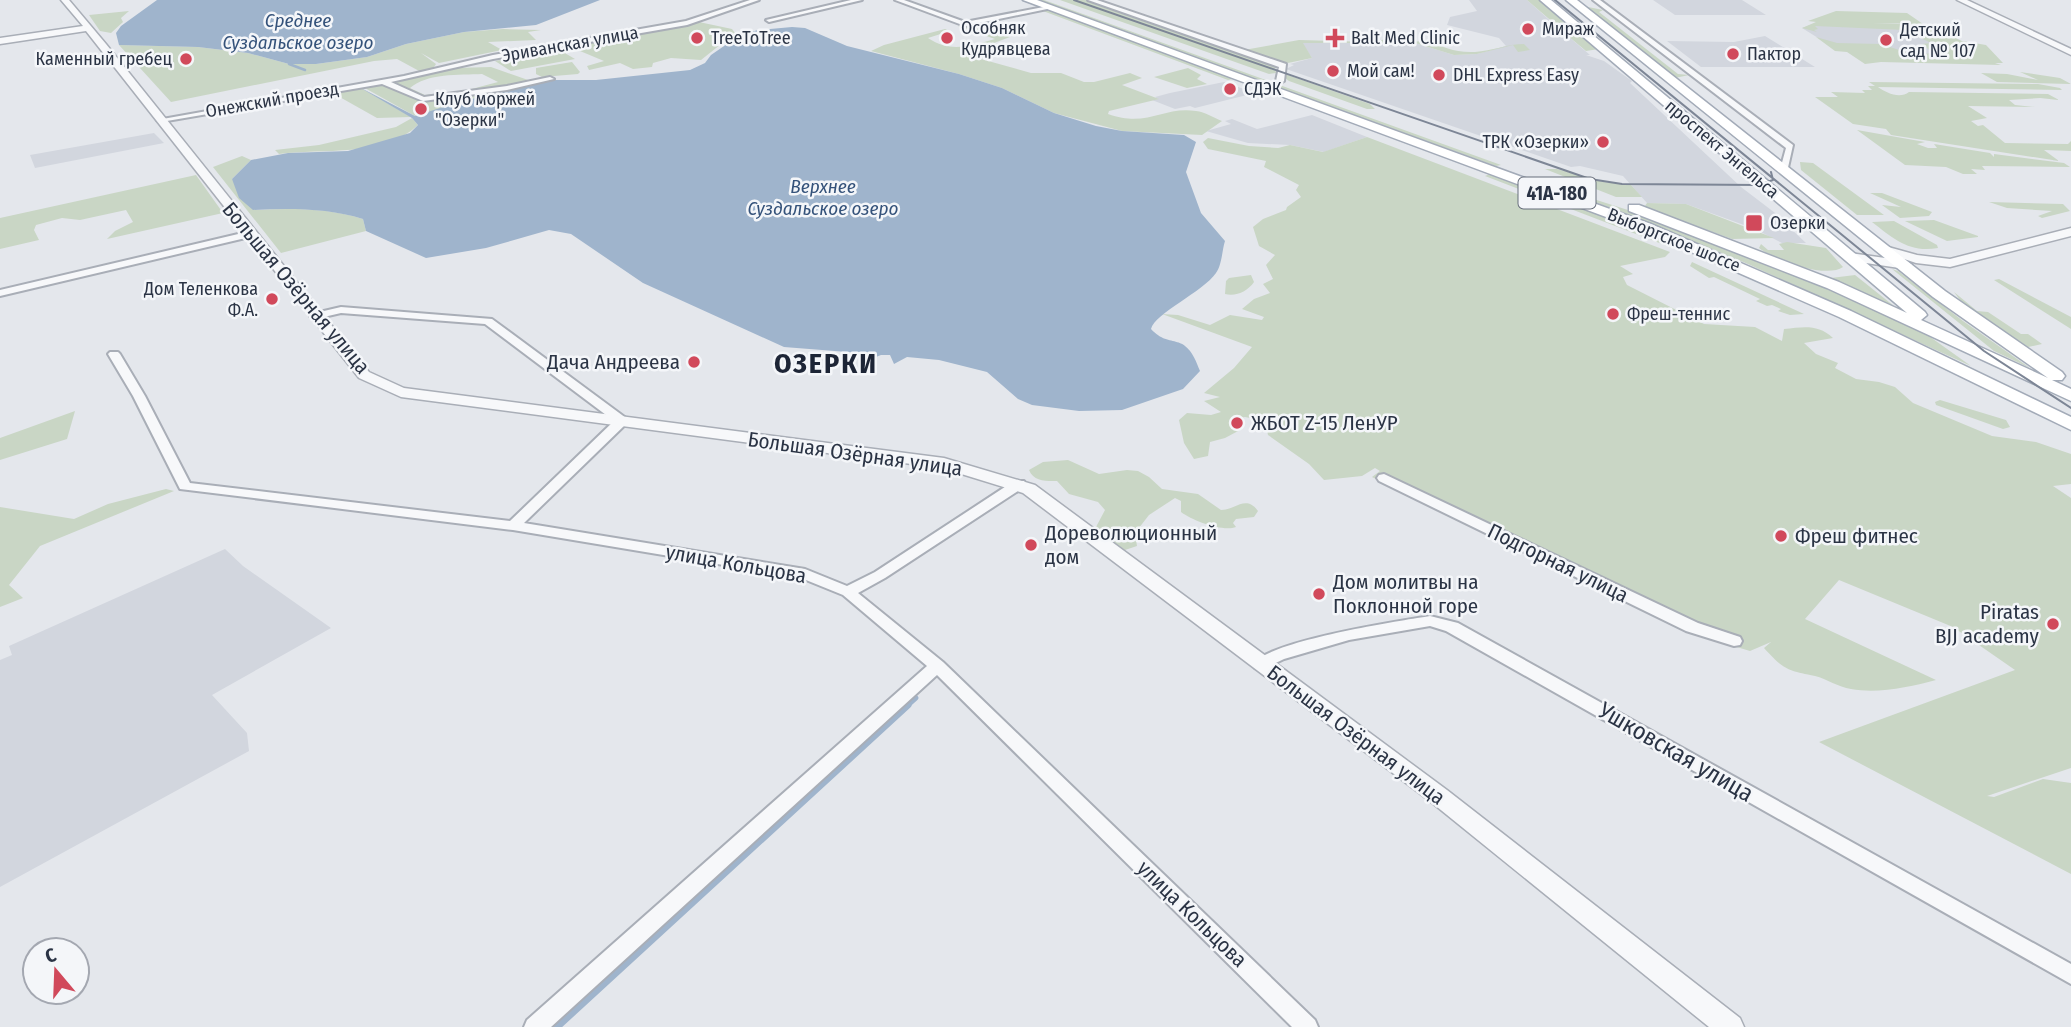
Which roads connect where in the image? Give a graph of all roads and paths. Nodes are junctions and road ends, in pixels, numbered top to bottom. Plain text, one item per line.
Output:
1 (65, 0) edge
2 (756, 0) edge
3 (859, 0) edge
4 (898, 0) edge
5 (1028, 0) edge
6 (1091, 0) edge
7 (1545, 0) edge
8 (1596, 0) edge
9 (1961, 0) edge
10 (1572, 1) edge
11 (1050, 4) edge
12 (1609, 10) junction
13 (769, 20) dead end
14 (88, 28) junction
15 (0, 41) edge
16 (2071, 52) edge
17 (1695, 76) junction
18 (550, 79) dead end
19 (383, 81) junction
20 (1280, 81) junction
21 (1674, 83) junction
22 (161, 120) junction
23 (1737, 162) junction
24 (1784, 170) junction
25 (1540, 174) junction
26 (1520, 180) junction
27 (2071, 232) edge
28 (251, 234) junction
29 (2071, 239) edge
30 (1881, 249) junction
31 (1850, 257) junction
32 (1901, 265) junction
33 (1959, 268) junction
34 (1800, 271) junction
35 (1928, 285) junction
36 (0, 293) edge
37 (315, 316) junction
38 (1949, 337) junction
39 (114, 354) dead end
40 (2071, 386) edge
41 (2071, 397) edge
42 (622, 421) junction
43 (2071, 421) edge
44 (1384, 478) dead end
45 (1019, 484) junction
46 (513, 526) junction
47 (848, 592) junction
48 (1734, 641) dead end
49 (1261, 664) junction
50 (937, 666) junction
51 (2071, 975) edge
52 (535, 1027) edge
53 (1307, 1027) edge
54 (1730, 1027) edge

1 - 14 street, Большая Озёрная улица
2 - 19 street, Эриванская улица
3 - 13 street
4 - 11 street
5 - 11 main road, Выборгское шоссе / 41А-180
6 - 20 street
7 - 23 main road, проспект Энгельса
8 - 12 street
9 - 16 street
10 - 12 street
10 - 21 main road, проспект Энгельса
11 - 20 main road, Выборгское шоссе / 41А-180
11 - 26 main road, Выборгское шоссе / 41А-180
12 - 17 street
14 - 15 street
14 - 22 street, Большая Озёрная улица
17 - 21 street
17 - 24 street
18 - 19 street
19 - 22 street, Онежский проезд
20 - 25 main road, Выборгское шоссе / 41А-180
21 - 24 main road, проспект Энгельса
22 - 28 street, Большая Озёрная улица
23 - 24 main road
23 - 31 main road, проспект Энгельса
24 - 30 main road, проспект Энгельса
25 - 26 main road
25 - 34 main road, Выборгское шоссе / 41А-180
26 - 43 main road, Выборгское шоссе / 41А-180
27 - 30 street
28 - 36 street
28 - 37 street, Большая Озёрная улица
29 - 33 street
30 - 32 main road, проспект Энгельса
31 - 32 street
31 - 34 main road
31 - 38 main road, проспект Энгельса
32 - 33 street
32 - 35 main road, проспект Энгельса
33 - 35 street
34 - 38 main road, Выборгское шоссе / 41А-180
35 - 40 main road, проспект Энгельса
37 - 42 street, Большая Озёрная улица
37 - 42 street
38 - 41 main road, Выборгское шоссе / 41А-180
38 - 43 main road, проспект Энгельса
39 - 46 street, улица Кольцова
42 - 45 street, Большая Озёрная улица
42 - 46 street
44 - 48 street, Подгорная улица
45 - 47 street
45 - 49 street, Большая Озёрная улица
46 - 47 street, улица Кольцова
47 - 50 street, улица Кольцова
49 - 51 street, Ушковская улица
49 - 54 street, Большая Озёрная улица
50 - 52 street
50 - 53 street, улица Кольцова

